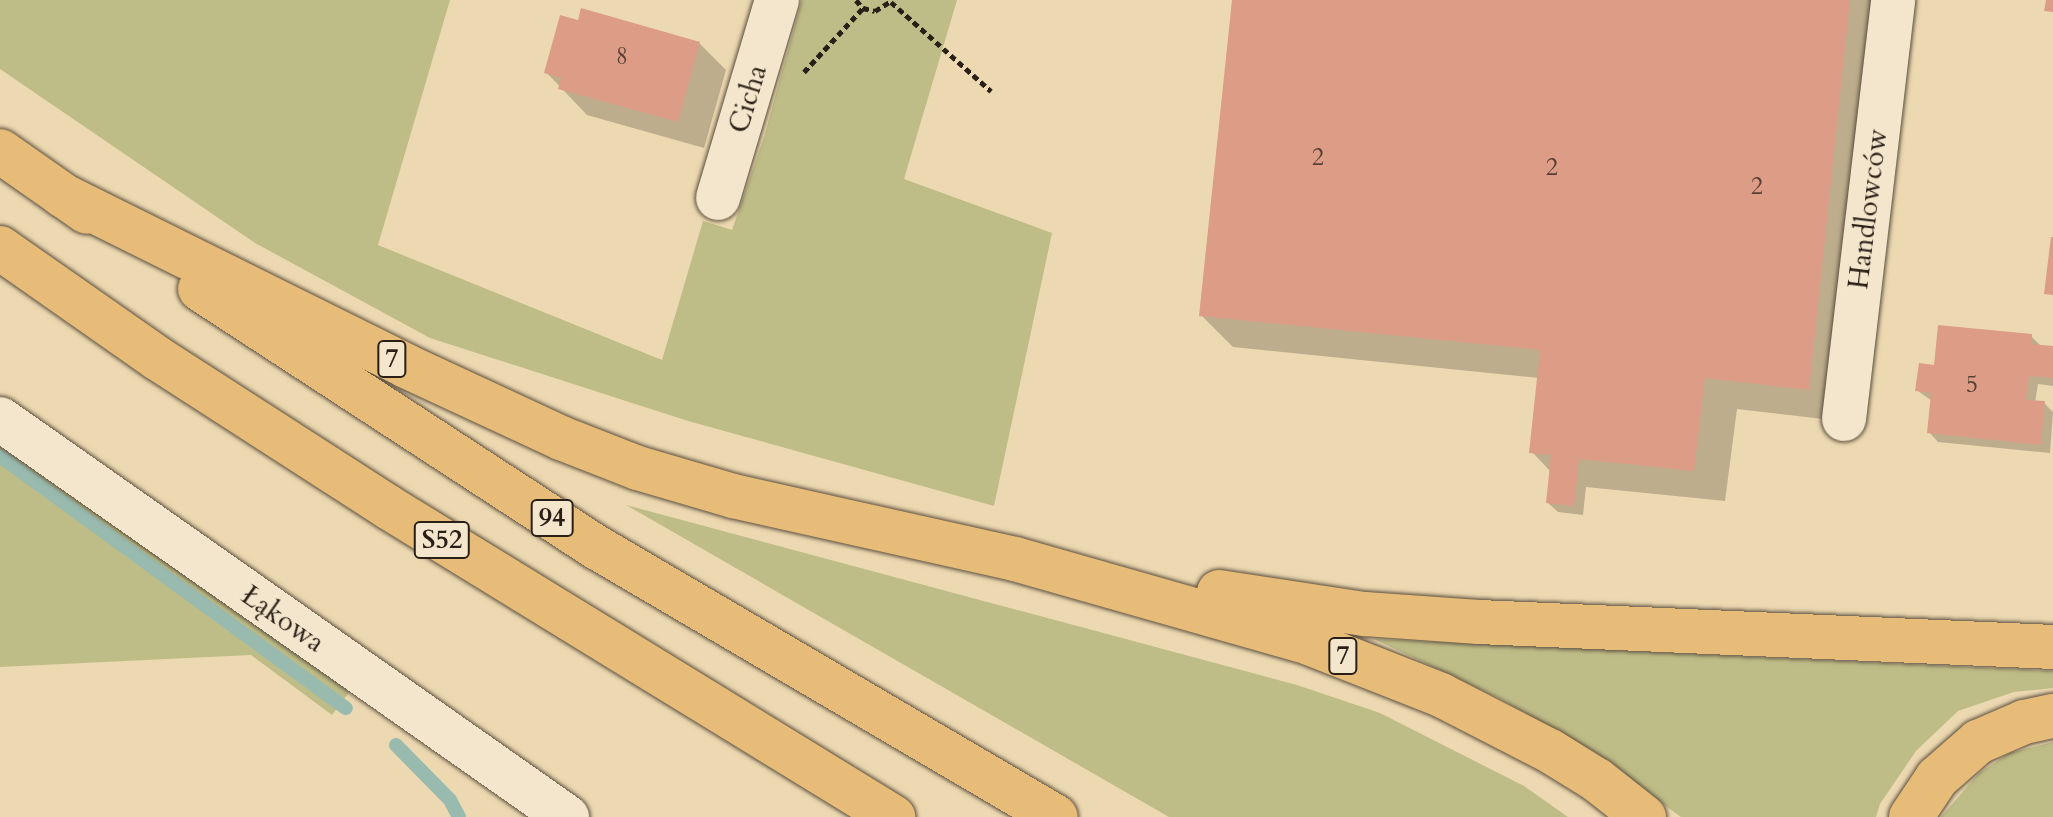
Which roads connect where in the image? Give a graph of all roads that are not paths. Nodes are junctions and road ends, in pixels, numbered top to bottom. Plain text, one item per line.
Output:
1 (777, 0) edge
2 (1893, 0) edge
3 (0, 151) edge
4 (62, 195) junction
5 (718, 198) dead end
6 (0, 248) edge
7 (0, 419) edge
8 (1844, 419) dead end
9 (1015, 559) junction
10 (2053, 647) edge
11 (2053, 716) edge
12 (567, 817) edge
13 (893, 817) edge
14 (1056, 817) edge
15 (1644, 817) edge
16 (1911, 817) edge

1 - 5 street, Cicha
2 - 8 street, Handlowców
3 - 4 highway
4 - 9 highway, 7
4 - 14 highway, 94
6 - 13 highway, S52
7 - 12 street, Łąkowa
9 - 10 highway
9 - 15 highway, 7
11 - 16 highway

